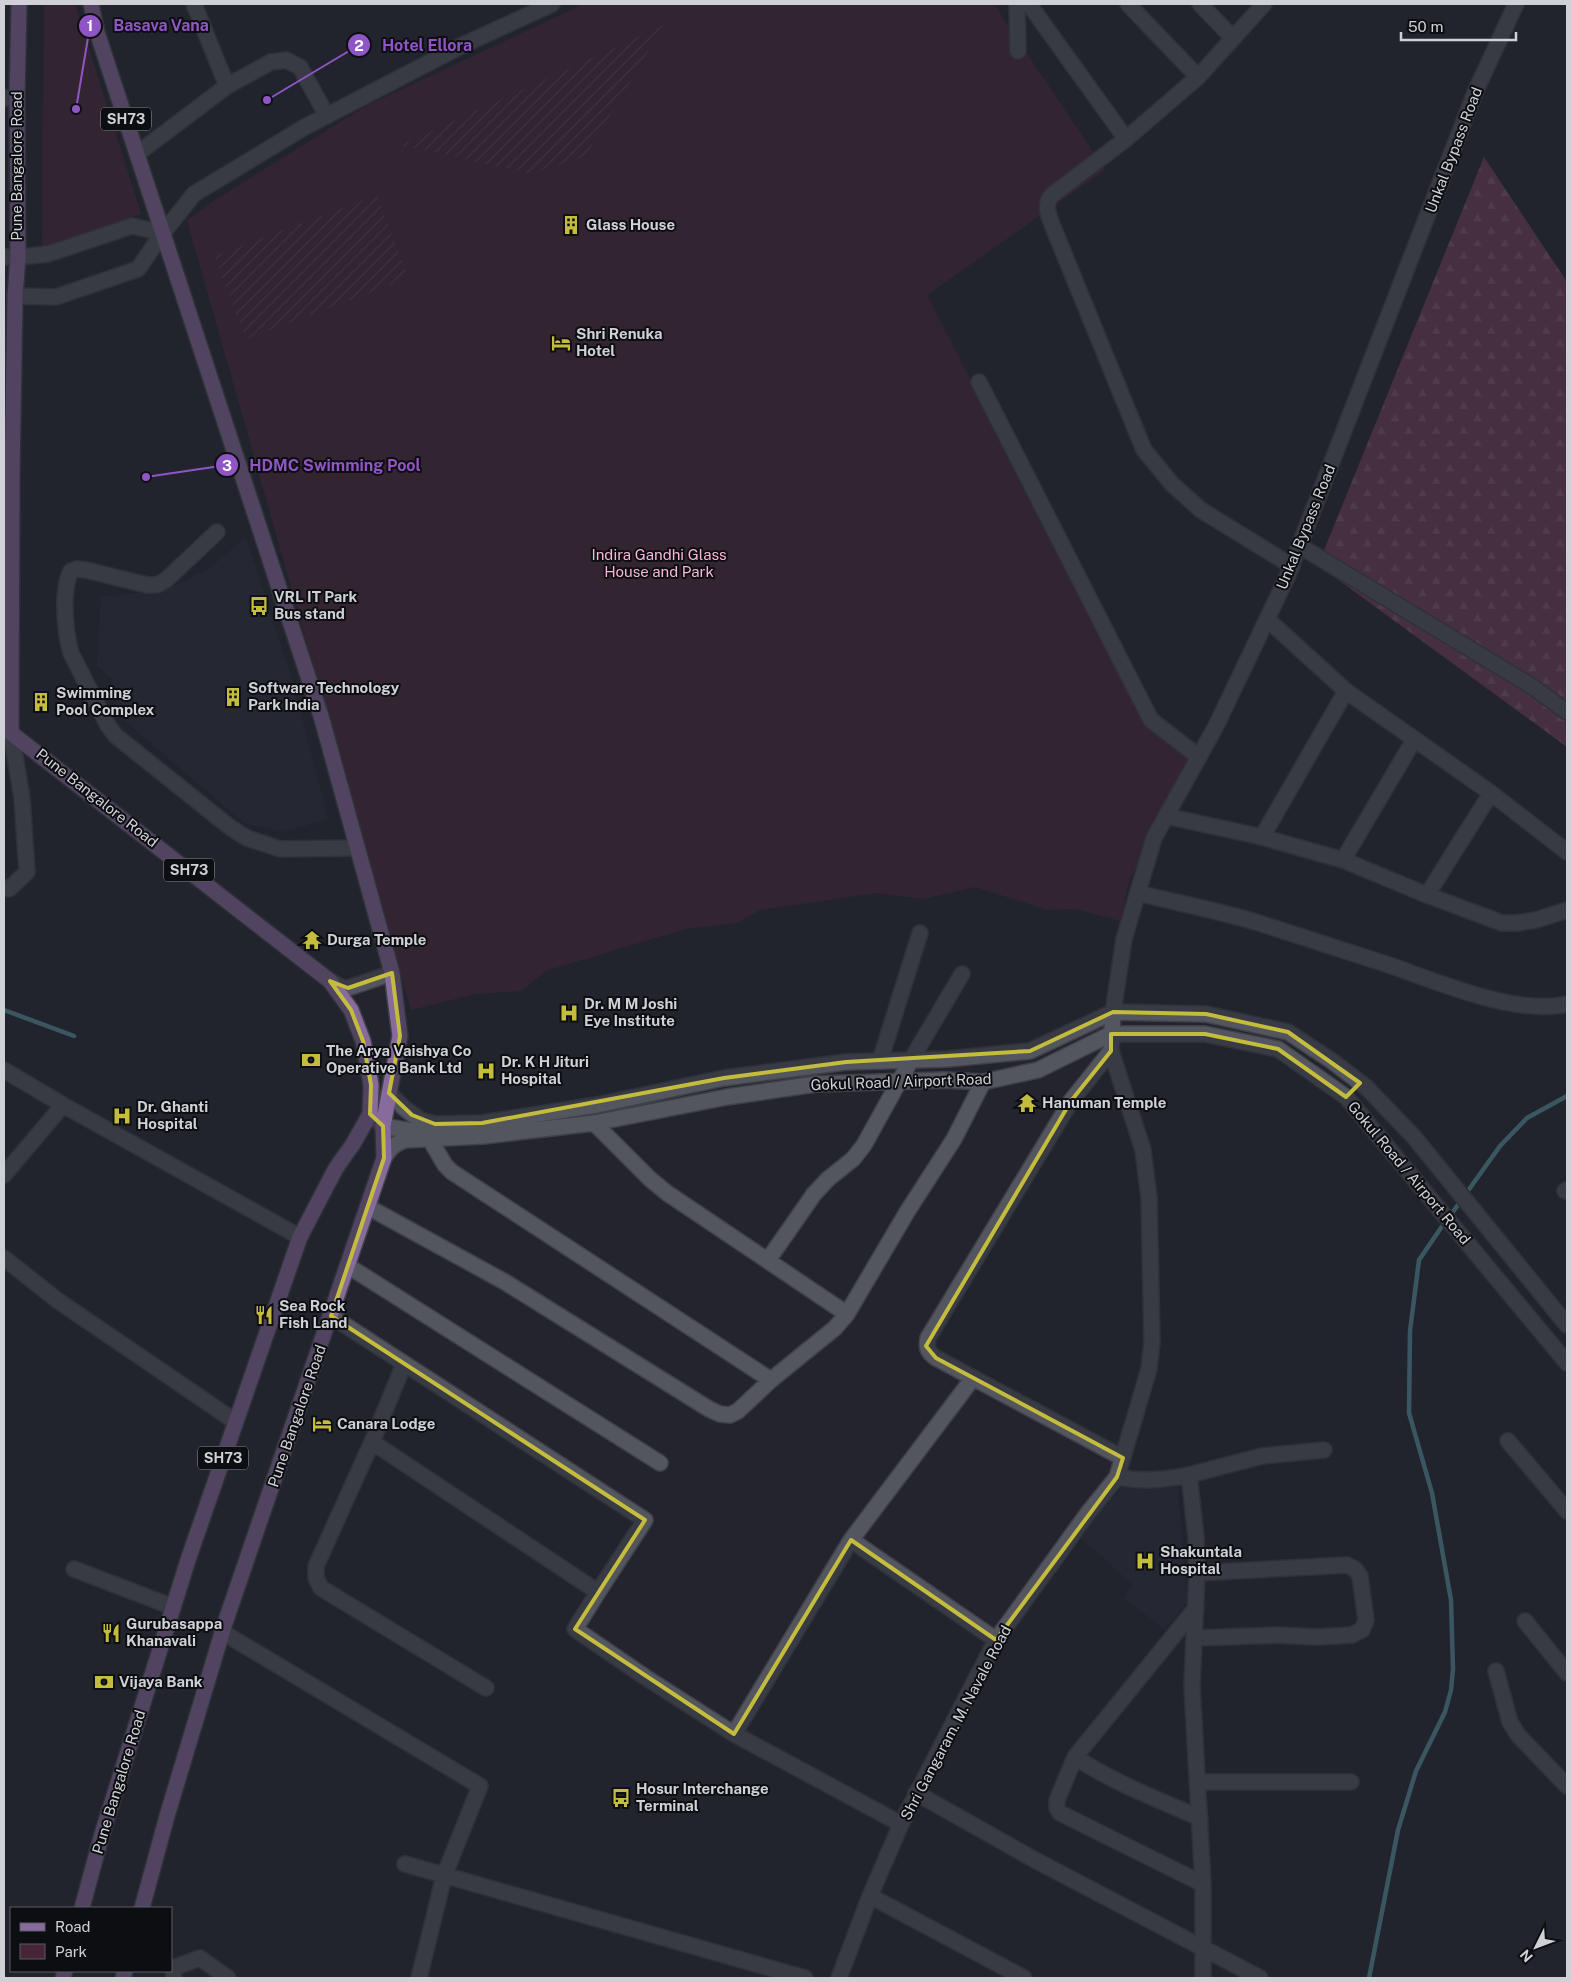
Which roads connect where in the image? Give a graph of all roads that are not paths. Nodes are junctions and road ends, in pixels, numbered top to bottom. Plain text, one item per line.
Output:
1 (19, 4) edge
2 (91, 4) edge
3 (194, 4) edge
4 (552, 4) edge
5 (1017, 4) edge
6 (1030, 4) edge
7 (1128, 4) edge
8 (1200, 4) edge
9 (1264, 4) edge
10 (1516, 4) edge
11 (1233, 38) junction
12 (1018, 51) dead end
13 (1198, 77) junction
14 (227, 86) junction
15 (10, 98) edge
16 (327, 116) junction
17 (1126, 139) junction
18 (137, 154) junction
19 (164, 233) junction
20 (11, 257) edge
21 (9, 296) edge
22 (979, 382) dead end
23 (217, 532) dead end
24 (1300, 546) junction
25 (1292, 566) junction
26 (1267, 619) junction
27 (1346, 691) junction
28 (1567, 712) edge
29 (7, 731) edge
30 (1414, 740) junction
31 (1199, 757) junction
32 (1491, 792) junction
33 (1166, 816) junction
34 (1262, 838) junction
35 (357, 848) junction
36 (1567, 852) edge
37 (1344, 860) junction
38 (4, 888) edge
39 (1138, 893) junction
40 (1426, 895) junction
41 (1567, 910) edge
42 (920, 933) dead end
43 (392, 973) junction
44 (962, 974) dead end
45 (330, 981) junction
46 (1567, 1004) edge
47 (1113, 1012) junction
48 (1112, 1034) junction
49 (1111, 1051) junction
50 (911, 1060) junction
51 (880, 1061) junction
52 (4, 1070) edge
53 (900, 1081) junction
54 (983, 1082) junction
55 (1360, 1083) junction
56 (389, 1093) junction
57 (1346, 1097) junction
58 (63, 1105) junction
59 (370, 1114) junction
60 (594, 1123) junction
61 (383, 1126) junction
62 (448, 1130) junction
63 (429, 1138) junction
64 (384, 1158) junction
65 (4, 1175) edge
66 (368, 1207) junction
67 (300, 1238) junction
68 (4, 1258) edge
69 (768, 1260) junction
70 (348, 1266) junction
71 (846, 1314) junction
72 (332, 1316) junction
73 (1567, 1325) edge
74 (1567, 1363) edge
75 (404, 1364) junction
76 (973, 1378) junction
77 (771, 1380) junction
78 (236, 1422) junction
79 (372, 1442) junction
80 (1508, 1442) dead end
81 (1324, 1450) dead end
82 (1123, 1458) junction
83 (660, 1463) dead end
84 (1188, 1475) junction
85 (1117, 1477) junction
86 (1567, 1511) edge
87 (851, 1540) junction
88 (74, 1569) dead end
89 (1197, 1573) junction
90 (598, 1592) junction
91 (173, 1608) junction
92 (1196, 1608) junction
93 (1525, 1621) dead end
94 (222, 1632) junction
95 (1195, 1638) junction
96 (996, 1640) junction
97 (1496, 1671) dead end
98 (1567, 1672) edge
99 (486, 1688) dead end
100 (734, 1734) junction
101 (1075, 1756) junction
102 (1198, 1782) junction
103 (1351, 1782) dead end
104 (1567, 1786) edge
105 (916, 1793) junction
106 (1200, 1818) junction
107 (900, 1824) junction
108 (405, 1864) dead end
109 (444, 1876) junction
110 (1203, 1884) junction
111 (870, 1896) junction
112 (82, 1907) edge
113 (142, 1907) edge
114 (1204, 1947) junction
115 (174, 1978) edge
116 (228, 1978) edge
117 (418, 1978) edge
118 (805, 1978) edge
119 (839, 1978) edge
120 (1024, 1978) edge
121 (1203, 1978) edge
122 (1260, 1978) edge

1 - 15 main road, Pune Bangalore Road
2 - 18 main road, SH73
3 - 14 street
4 - 16 street
5 - 12 street
6 - 17 street
7 - 13 street
8 - 11 street
9 - 11 street
10 - 24 street, Unkal Bypass Road
11 - 13 street
13 - 17 street
14 - 16 street
14 - 18 street
15 - 20 main road, Pune Bangalore Road
16 - 19 street
17 - 25 street
18 - 19 main road, SH73
19 - 20 street
19 - 21 street
19 - 35 main road, SH73
20 - 21 main road, Pune Bangalore Road
21 - 29 main road, Pune Bangalore Road
22 - 31 street
23 - 35 street
24 - 25 street, Unkal Bypass Road
24 - 28 street
25 - 26 street, Unkal Bypass Road
26 - 27 street
26 - 31 street, Unkal Bypass Road
27 - 30 street
27 - 34 street
29 - 38 street
29 - 45 main road, Pune Bangalore Road / SH73
30 - 32 street
30 - 37 street
31 - 33 street, Unkal Bypass Road
32 - 36 street
32 - 40 street
33 - 34 street
33 - 39 street, Unkal Bypass Road
34 - 37 street
35 - 43 main road, SH73
37 - 40 street
39 - 46 street
39 - 47 street, Unkal Bypass Road
40 - 41 street
42 - 51 street
43 - 45 street
43 - 56 main road, Pune Bangalore Road / SH73
44 - 50 street
45 - 59 main road, Pune Bangalore Road / SH73
47 - 48 street, Unkal Bypass Road
47 - 50 street, Gokul Road / Airport Road
47 - 55 street, Gokul Road / Airport Road
48 - 49 street, Unkal Bypass Road
48 - 54 street, Gokul Road / Airport Road
48 - 57 street, Gokul Road / Airport Road
49 - 76 street
49 - 82 street, Shri Gangaram. M. Navale Road
50 - 51 street, Gokul Road / Airport Road
50 - 53 street
51 - 62 street, Gokul Road / Airport Road
52 - 58 street
53 - 54 street, Gokul Road / Airport Road
53 - 60 street, Gokul Road / Airport Road
53 - 69 street
54 - 71 street
55 - 57 street
55 - 73 street, Gokul Road / Airport Road
56 - 61 main road, Pune Bangalore Road / SH73
56 - 62 street
57 - 74 street, Gokul Road / Airport Road
58 - 65 street
58 - 67 street
59 - 61 street
59 - 67 main road, Pune Bangalore Road / SH73
60 - 62 street, Gokul Road / Airport Road
60 - 69 street
61 - 62 street, Gokul Road / Airport Road
61 - 64 main road, Pune Bangalore Road / SH73
62 - 63 street, Gokul Road / Airport Road
63 - 64 street, Gokul Road / Airport Road
63 - 77 street
64 - 66 main road, Pune Bangalore Road / SH73
66 - 70 main road, Pune Bangalore Road / SH73
66 - 77 street
67 - 78 main road, Pune Bangalore Road / SH73
68 - 78 street
69 - 71 street
70 - 72 main road, Pune Bangalore Road / SH73
70 - 83 street
71 - 77 street
72 - 75 street
72 - 94 main road, Pune Bangalore Road / SH73
75 - 79 street
75 - 90 street
76 - 82 street
76 - 87 street
78 - 91 main road, Pune Bangalore Road / SH73
79 - 90 street
79 - 99 street
80 - 86 street
81 - 84 street
82 - 85 street, Shri Gangaram. M. Navale Road
84 - 85 street
84 - 89 street
85 - 96 street, Shri Gangaram. M. Navale Road
87 - 96 street
87 - 100 street
88 - 91 street
89 - 92 street
89 - 95 street
90 - 100 street
91 - 112 main road, Pune Bangalore Road / SH73
92 - 95 street
92 - 101 street
93 - 98 street
94 - 109 street
94 - 113 main road, Pune Bangalore Road / SH73
95 - 102 street
96 - 105 street, Shri Gangaram. M. Navale Road
97 - 104 street
100 - 107 street
101 - 106 street
101 - 110 street
102 - 103 street
102 - 106 street
105 - 107 street, Shri Gangaram. M. Navale Road
105 - 114 street
106 - 110 street
107 - 111 street, Shri Gangaram. M. Navale Road
108 - 109 street
109 - 117 street
109 - 118 street
110 - 114 street
111 - 119 street, Shri Gangaram. M. Navale Road
111 - 120 street
114 - 121 street
114 - 122 street
115 - 116 street

